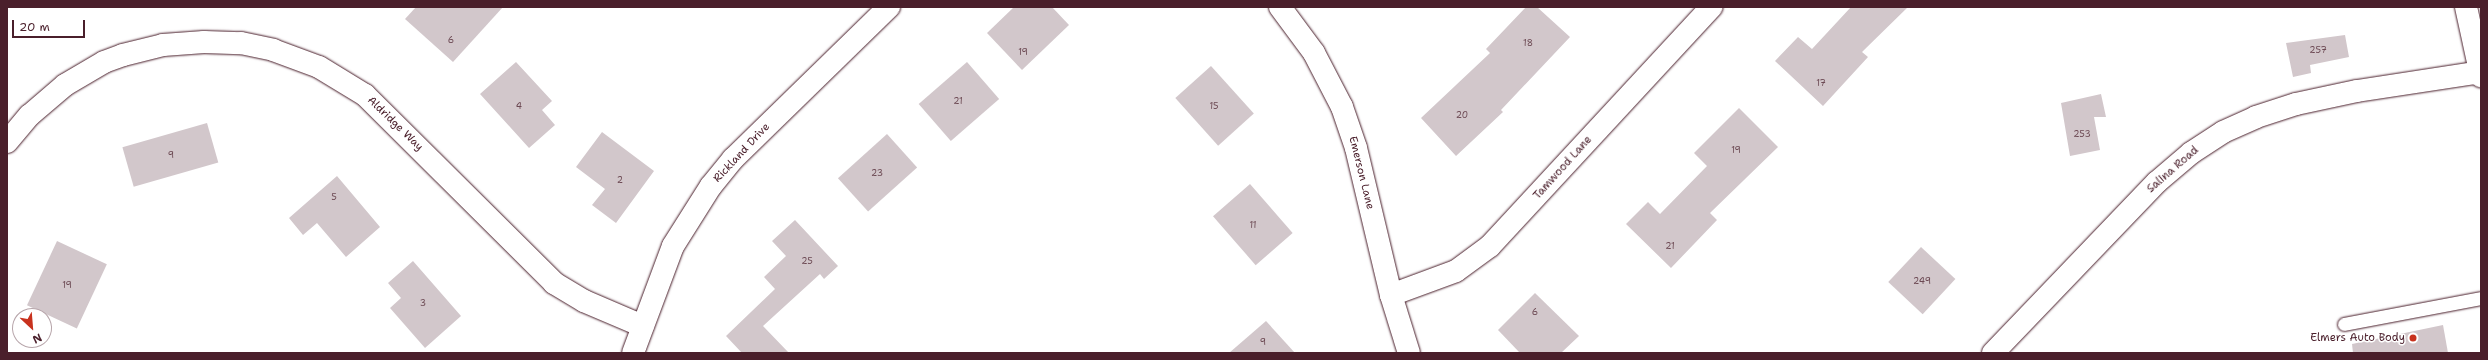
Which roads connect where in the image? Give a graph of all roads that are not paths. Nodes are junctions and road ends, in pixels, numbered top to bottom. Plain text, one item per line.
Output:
1 (889, 7) edge
2 (1280, 7) edge
3 (1710, 7) edge
4 (2466, 7) edge
5 (2481, 73) edge
6 (7, 142) edge
7 (1391, 295) junction
8 (2481, 298) edge
9 (2344, 324) dead end
10 (643, 326) junction
11 (633, 353) edge
12 (1409, 353) edge
13 (1993, 353) edge

1 - 10 street, Rickland Drive
2 - 7 street, Emerson Lane
3 - 7 street, Tamwood Lane
4 - 5 street
5 - 13 street, Salina Road
6 - 10 street, Aldridge Way
7 - 12 street, Emerson Lane
8 - 9 lane
10 - 11 street, Rickland Drive

